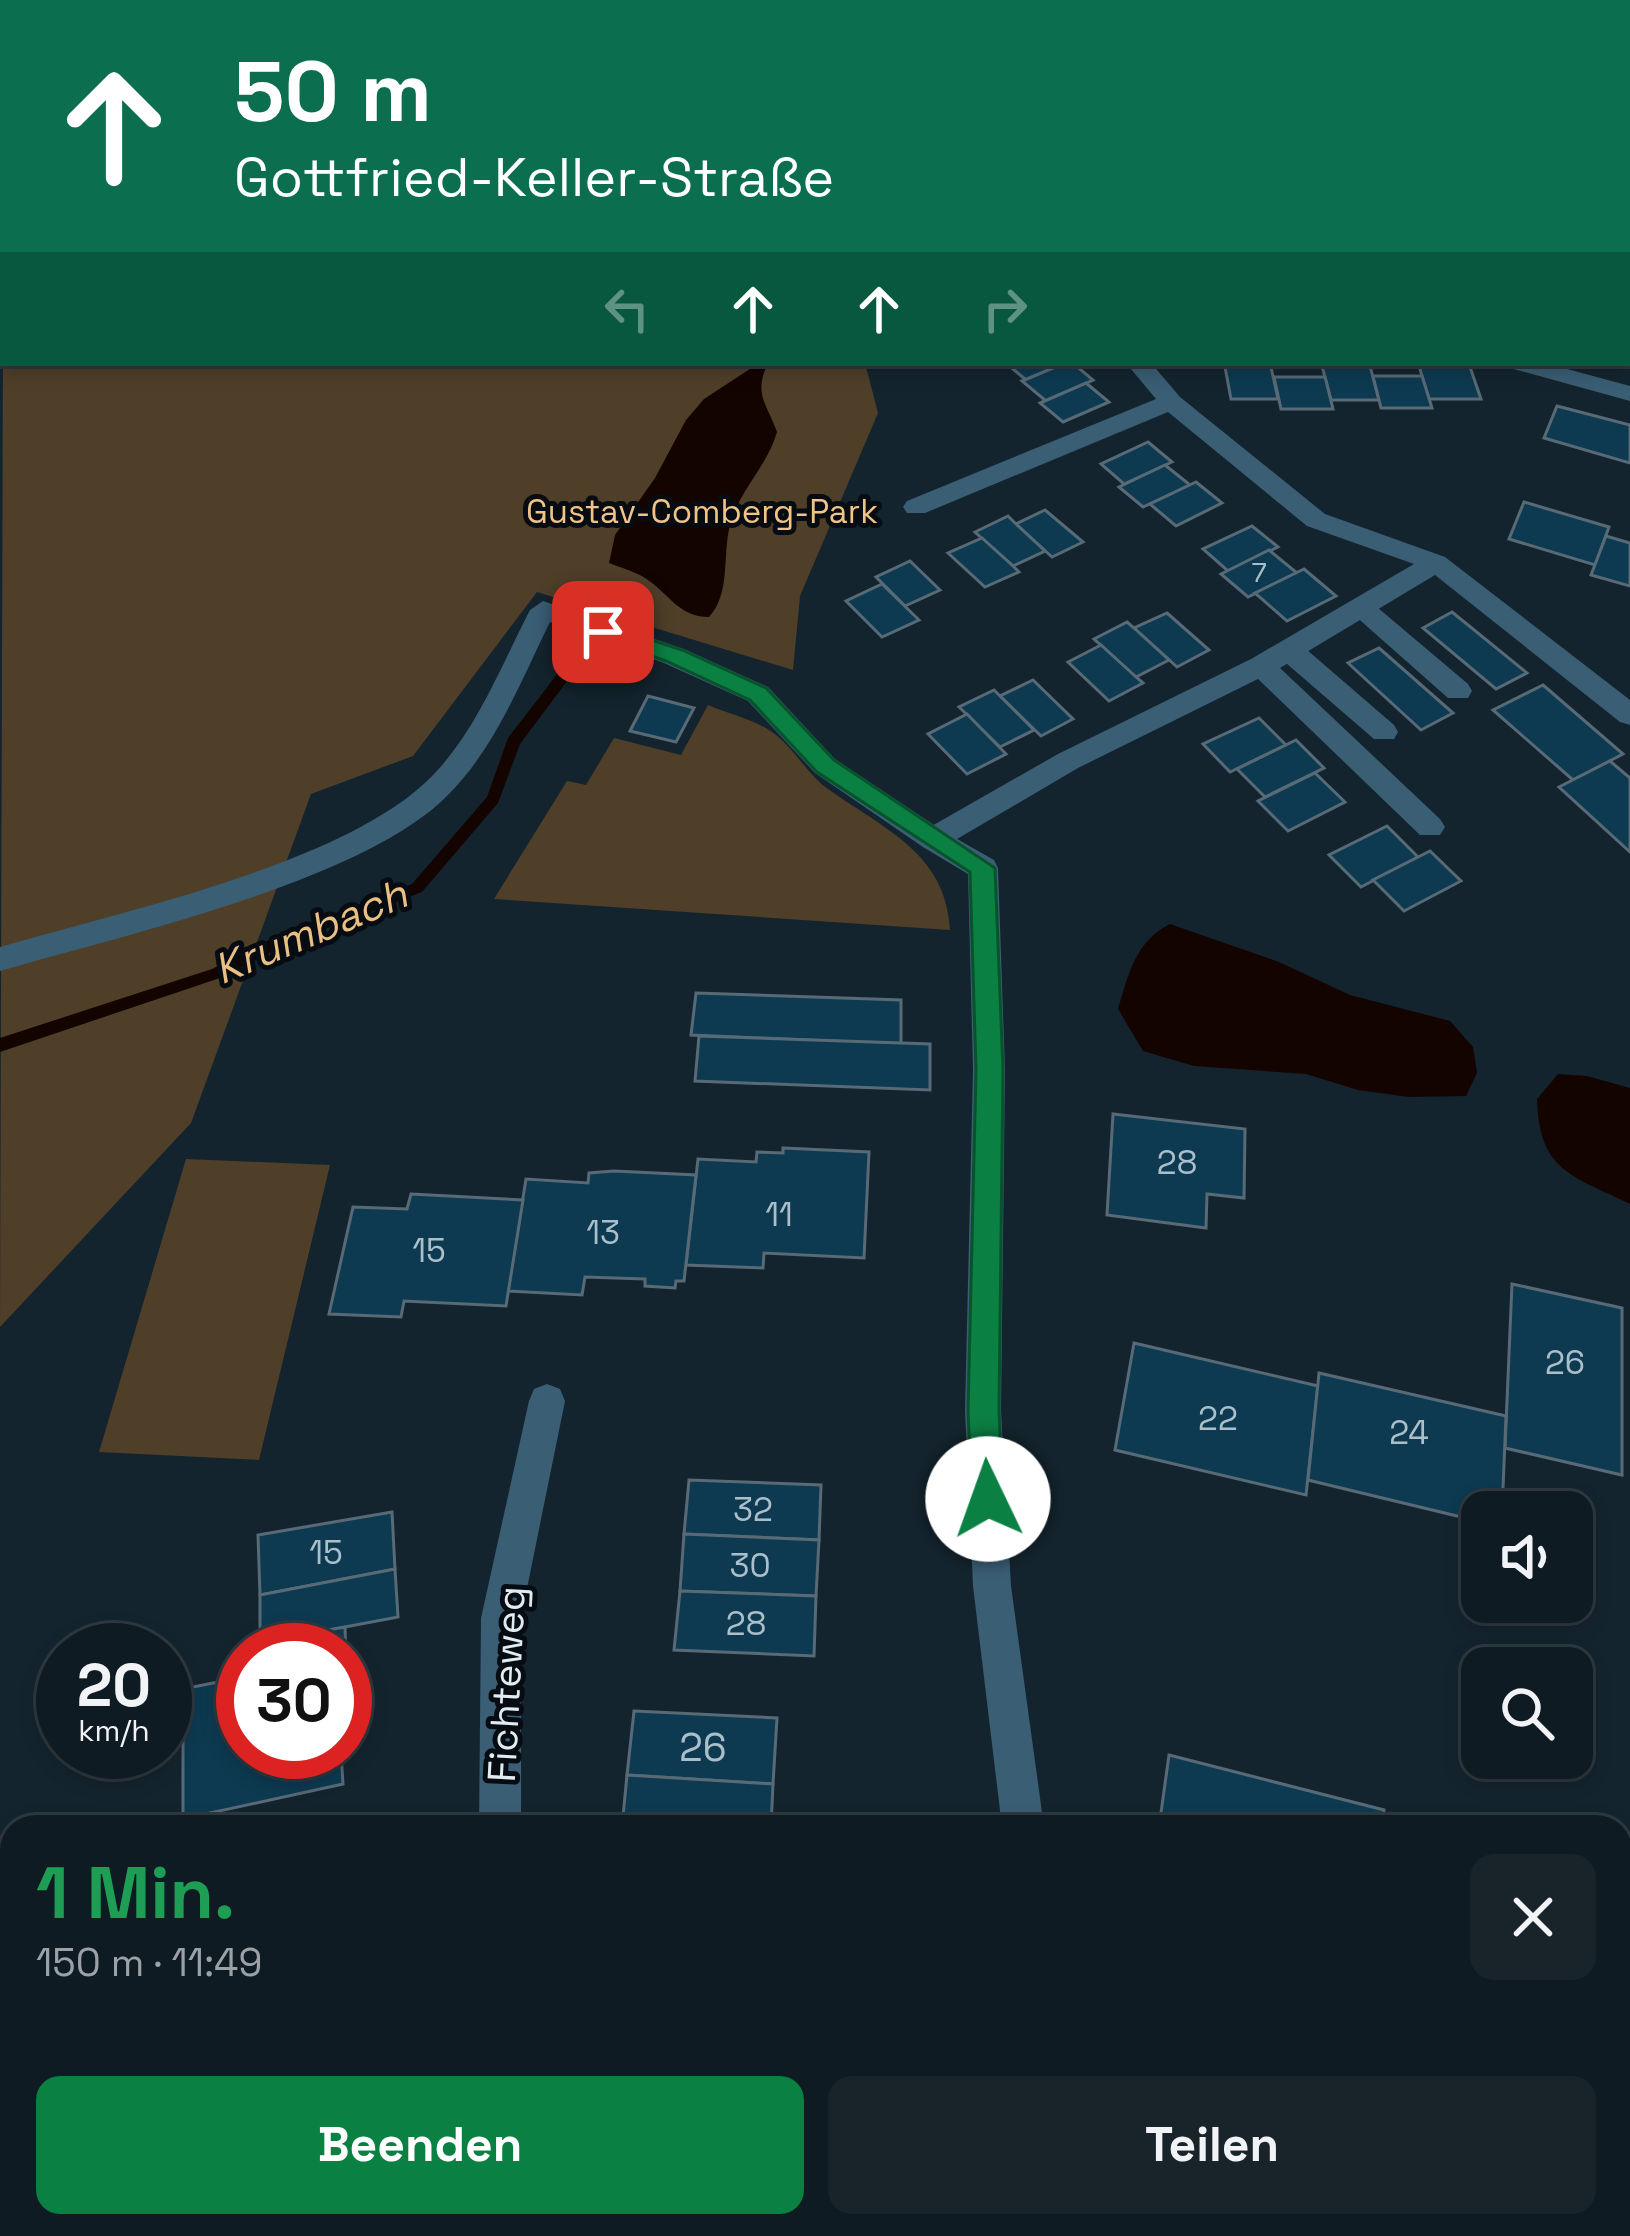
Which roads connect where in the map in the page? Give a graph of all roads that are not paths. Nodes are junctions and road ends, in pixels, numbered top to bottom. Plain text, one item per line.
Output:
1 (1141, 366) edge
2 (1529, 366) edge
3 (1630, 394) edge
4 (1171, 401) junction
5 (916, 506) dead end
6 (1436, 563) junction
7 (1362, 608) junction
8 (1289, 650) junction
9 (1262, 666) junction
10 (1458, 692) dead end
11 (1630, 716) edge
12 (1384, 731) dead end
13 (1430, 826) dead end
14 (933, 839) junction
15 (0, 958) edge
16 (547, 1401) dead end
17 (500, 1815) edge
18 (1021, 1815) edge

1 - 4 street
2 - 3 street
4 - 5 street
4 - 6 street
6 - 7 street
6 - 11 street
7 - 8 street
7 - 10 street
8 - 9 street
8 - 12 street
9 - 13 street
9 - 14 street
14 - 15 street
14 - 18 street
16 - 17 street, Fichteweg

